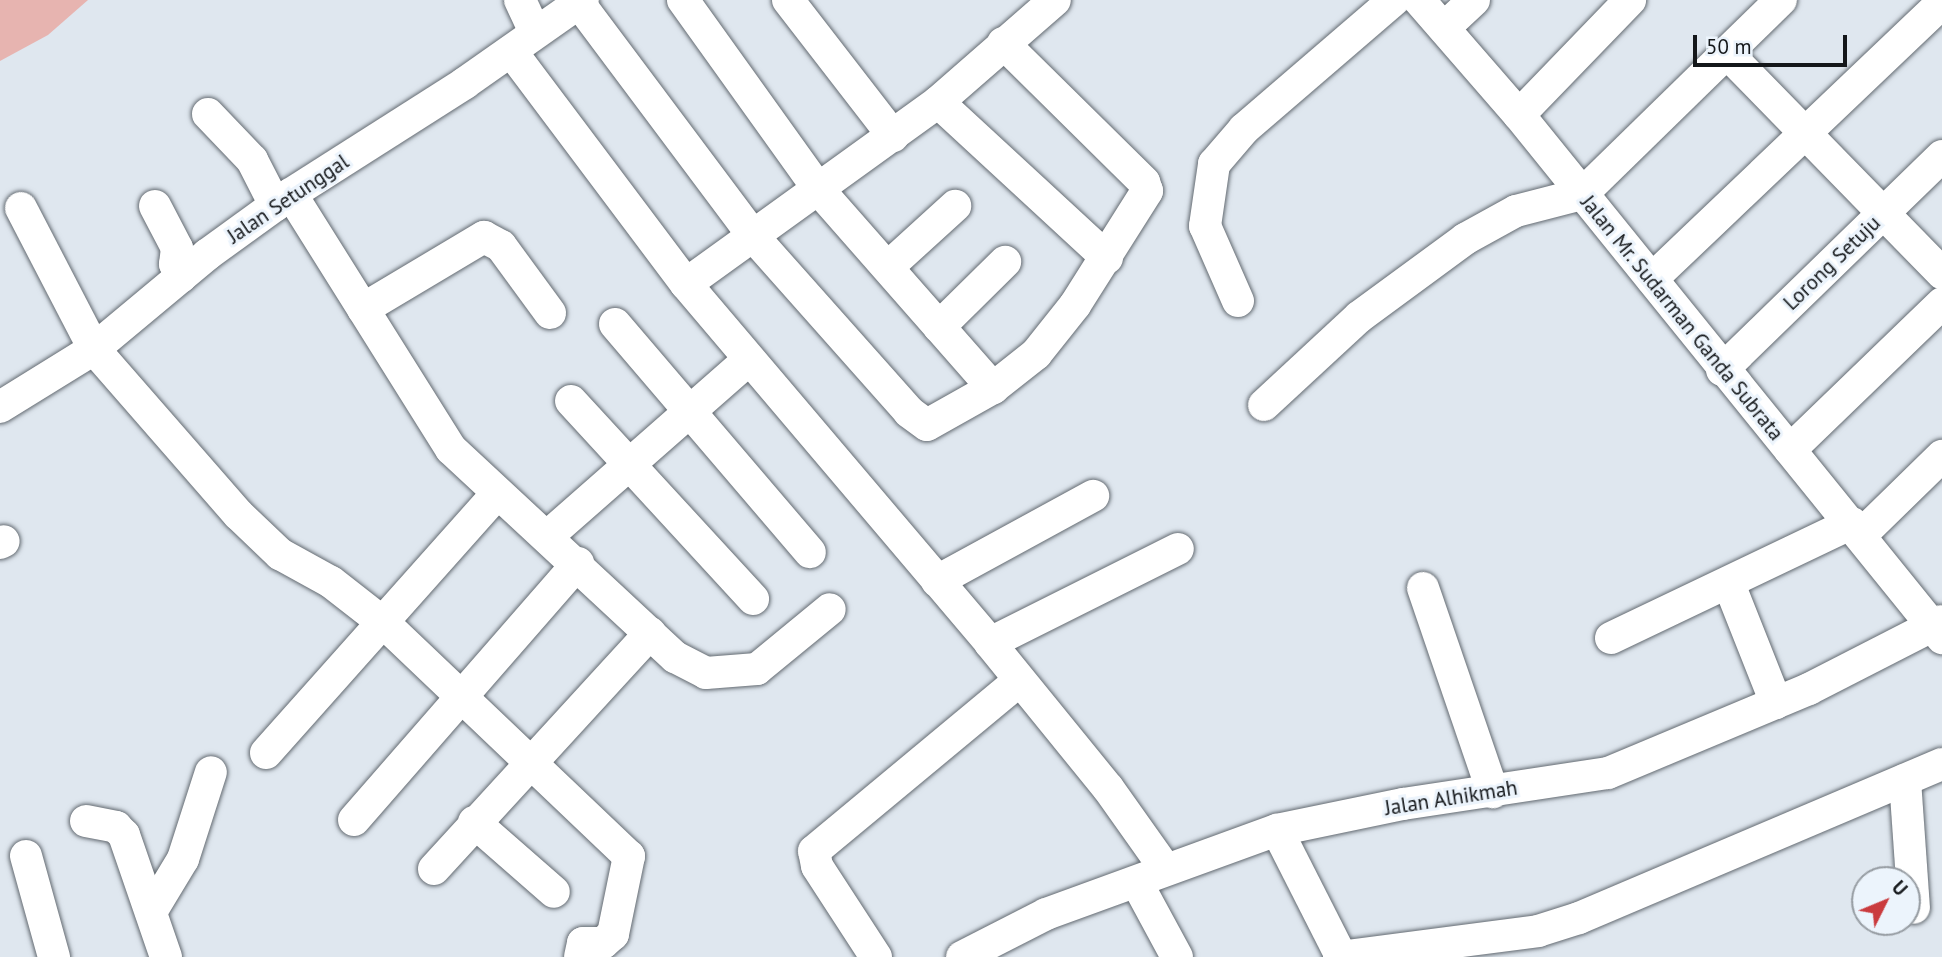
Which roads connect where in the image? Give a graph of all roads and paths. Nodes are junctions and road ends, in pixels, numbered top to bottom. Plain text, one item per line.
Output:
1 (520, 0) edge
2 (683, 0) edge
3 (788, 0) edge
4 (1055, 0) edge
5 (1394, 0) edge
6 (1419, 0) edge
7 (1474, 0) edge
8 (1630, 0) edge
9 (1781, 0) edge
10 (581, 1) edge
11 (1942, 3) edge
12 (1444, 28) junction
13 (523, 42) junction
14 (1003, 43) junction
15 (1727, 52) junction
16 (938, 102) junction
17 (208, 114) dead end
18 (1519, 115) junction
19 (1805, 133) junction
20 (893, 136) junction
21 (1942, 156) edge
22 (819, 190) junction
23 (1582, 194) junction
24 (283, 200) junction
25 (155, 206) dead end
26 (955, 206) dead end
27 (21, 208) dead end
28 (1884, 213) junction
29 (752, 236) junction
30 (1107, 258) junction
31 (1005, 262) dead end
32 (888, 267) junction
33 (1942, 273) edge
34 (181, 277) junction
35 (1652, 279) junction
36 (686, 284) junction
37 (1238, 301) dead end
38 (1942, 303) edge
39 (363, 309) junction
40 (551, 313) dead end
41 (615, 324) dead end
42 (939, 327) junction
43 (94, 349) junction
44 (749, 359) junction
45 (1722, 370) junction
46 (993, 388) junction
47 (571, 401) dead end
48 (1264, 405) dead end
49 (0, 407) edge
50 (691, 410) junction
51 (1790, 450) junction
52 (1942, 456) edge
53 (632, 463) junction
54 (498, 493) junction
55 (1093, 496) dead end
56 (1857, 528) junction
57 (549, 536) junction
58 (1178, 549) dead end
59 (810, 552) dead end
60 (578, 563) junction
61 (937, 581) junction
62 (1729, 584) junction
63 (1423, 588) dead end
64 (752, 599) dead end
65 (830, 609) dead end
66 (385, 624) junction
67 (1940, 629) edge
68 (650, 633) junction
69 (1611, 638) dead end
70 (990, 643) junction
71 (1019, 681) junction
72 (460, 698) junction
73 (1776, 703) junction
74 (266, 753) dead end
75 (530, 762) junction
76 (1942, 764) edge
77 (211, 772) dead end
78 (1905, 780) junction
79 (1493, 792) junction
80 (354, 820) dead end
81 (86, 821) dead end
82 (474, 822) junction
83 (1277, 830) junction
84 (26, 856) dead end
85 (1910, 866) edge
86 (434, 869) dead end
87 (1166, 870) junction
88 (1137, 883) junction
89 (554, 892) dead end
90 (151, 912) junction
91 (1541, 944) edge
92 (1445, 951) edge
93 (54, 957) edge
94 (166, 957) edge
95 (580, 957) edge
96 (876, 957) edge
97 (962, 957) edge
98 (1177, 957) edge
99 (1340, 957) edge

1 - 13 street
2 - 22 street
3 - 20 street
4 - 14 street
5 - 37 street
6 - 12 street, Jalan Mr. Sudarman Ganda Subrata
7 - 12 street
8 - 18 street
9 - 15 street
10 - 13 street, Jalan Setunggal
10 - 29 street
11 - 19 street
12 - 18 street, Jalan Mr. Sudarman Ganda Subrata
13 - 24 street, Jalan Setunggal
13 - 36 street
14 - 16 street
14 - 30 street
15 - 19 street
15 - 23 street
16 - 20 street
16 - 30 street
17 - 24 street
18 - 23 street, Jalan Mr. Sudarman Ganda Subrata
19 - 28 street
19 - 35 street
20 - 22 street
21 - 28 street, Lorong Setuju
22 - 29 street
22 - 32 street
23 - 35 street, Jalan Mr. Sudarman Ganda Subrata
23 - 48 street
24 - 34 street, Jalan Setunggal
24 - 39 street
25 - 34 street
26 - 32 street
27 - 43 street
28 - 33 street
28 - 45 street, Lorong Setuju
29 - 36 street
29 - 46 street
30 - 46 street
31 - 42 street
32 - 42 street
34 - 43 street, Jalan Setunggal
35 - 45 street, Jalan Mr. Sudarman Ganda Subrata
36 - 44 street
38 - 51 street
39 - 40 street
39 - 54 street
41 - 50 street
42 - 46 street
43 - 49 street, Jalan Setunggal
43 - 66 street
44 - 50 street
44 - 61 street
45 - 51 street, Jalan Mr. Sudarman Ganda Subrata
47 - 53 street
50 - 53 street
50 - 59 street
51 - 56 street, Jalan Mr. Sudarman Ganda Subrata
52 - 56 street
53 - 57 street
53 - 64 street
54 - 57 street
54 - 66 street
55 - 61 street
56 - 62 street
56 - 67 street, Jalan Mr. Sudarman Ganda Subrata
57 - 60 street
58 - 70 street
60 - 68 street
60 - 72 street
61 - 70 street
62 - 69 street
62 - 73 street
63 - 79 street
65 - 68 street
66 - 72 street
66 - 74 street
67 - 73 street, Jalan Alhikmah
68 - 75 street
70 - 71 street
71 - 87 street
71 - 96 street
72 - 75 street
72 - 80 street
73 - 79 street, Jalan Alhikmah
75 - 82 street
75 - 95 street
76 - 78 street
77 - 90 street
78 - 85 street
78 - 91 street
79 - 83 street, Jalan Alhikmah
81 - 90 street
82 - 86 street
82 - 89 street
83 - 87 street, Jalan Alhikmah
83 - 99 street
84 - 93 street
87 - 88 street, Jalan Alhikmah
88 - 97 street, Jalan Alhikmah
88 - 98 street
90 - 94 street
91 - 92 street
92 - 99 street

